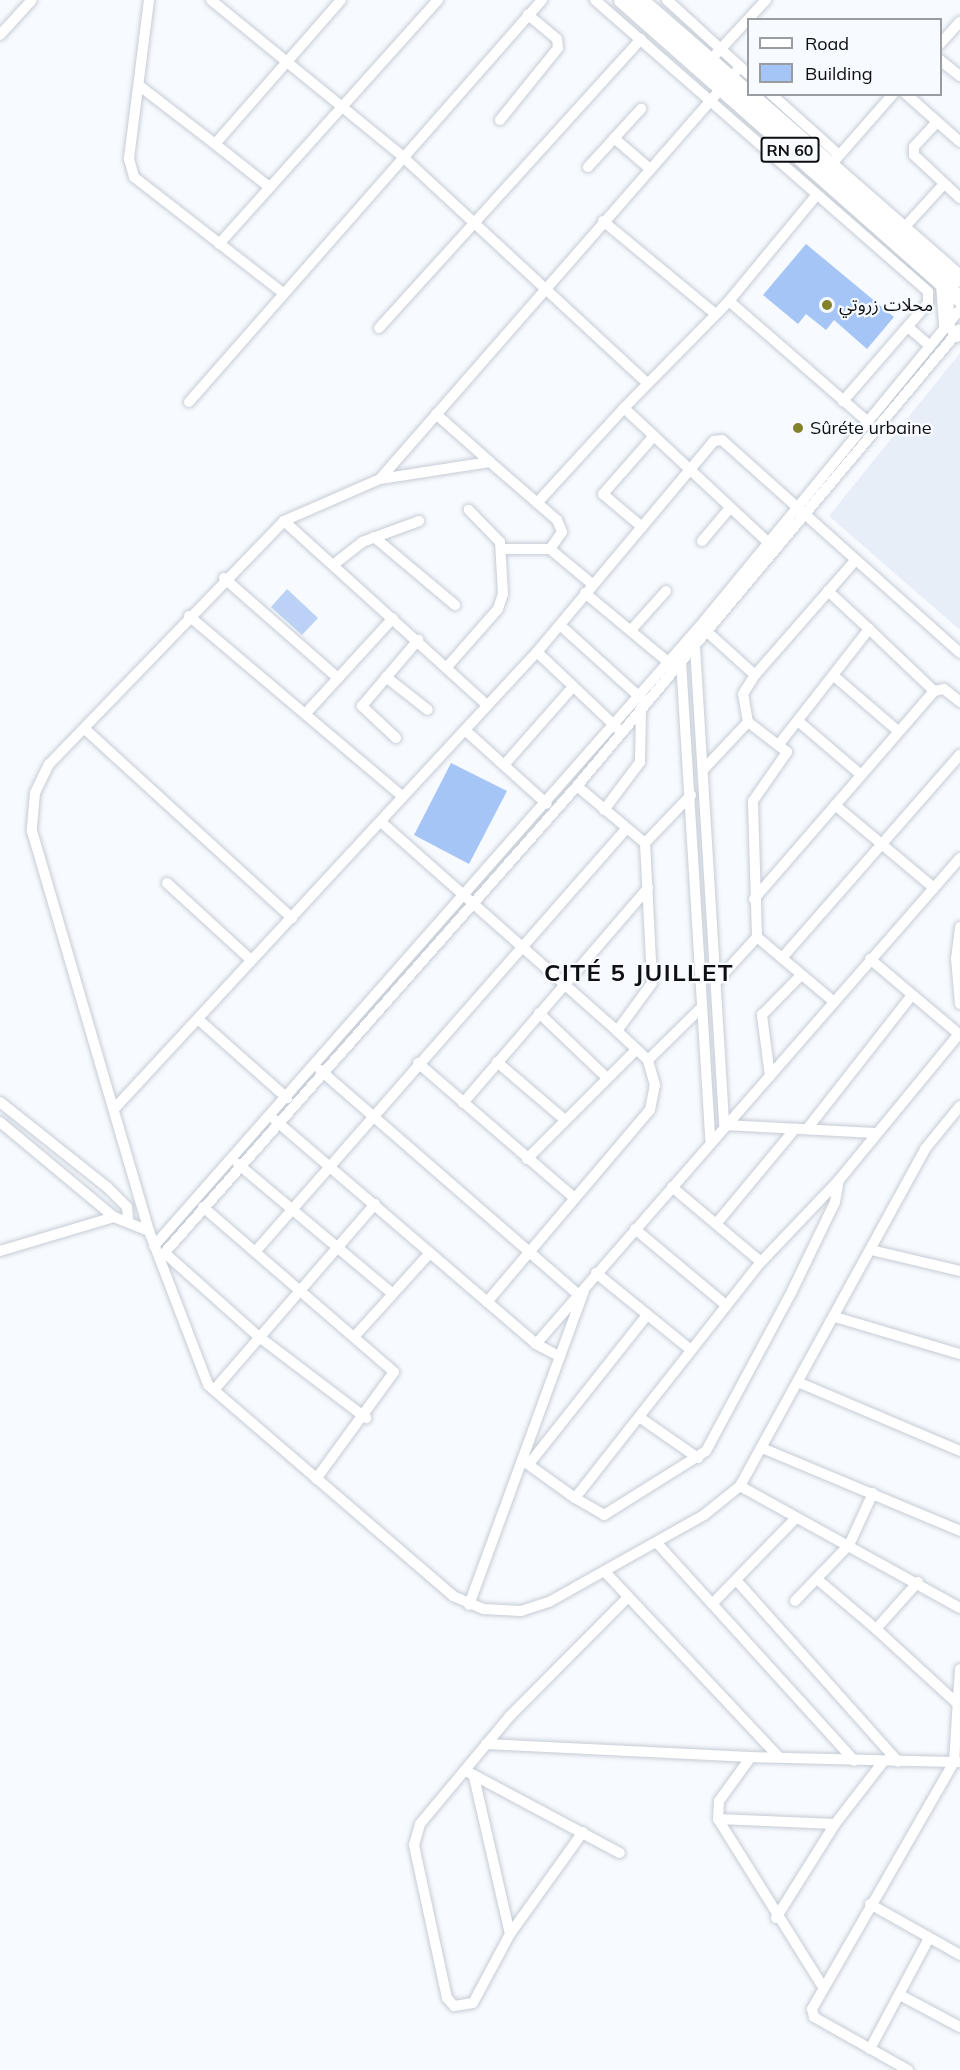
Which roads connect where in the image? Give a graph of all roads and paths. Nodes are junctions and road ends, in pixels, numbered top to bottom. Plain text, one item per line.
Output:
1 (32, 0) edge
2 (150, 0) edge
3 (211, 0) edge
4 (341, 0) edge
5 (438, 0) edge
6 (542, 0) edge
7 (595, 0) edge
8 (622, 0) edge
9 (640, 0) edge
10 (667, 0) edge
11 (766, 0) edge
12 (528, 15) junction
13 (749, 18) edge
14 (747, 20) edge
15 (960, 22) edge
16 (0, 35) edge
17 (641, 39) junction
18 (942, 42) edge
19 (715, 55) junction
20 (283, 62) junction
21 (942, 62) edge
22 (735, 76) edge
23 (960, 76) edge
24 (141, 87) junction
25 (747, 88) edge
26 (747, 91) edge
27 (752, 96) edge
28 (755, 96) edge
29 (773, 96) edge
30 (892, 96) edge
31 (908, 96) edge
32 (709, 101) junction
33 (341, 109) junction
34 (641, 109) dead end
35 (500, 120) dead end
36 (937, 122) junction
37 (614, 138) junction
38 (960, 142) edge
39 (215, 144) junction
40 (402, 156) junction
41 (835, 161) junction
42 (588, 167) dead end
43 (649, 168) junction
44 (944, 183) junction
45 (268, 186) junction
46 (815, 197) junction
47 (960, 198) edge
48 (603, 221) junction
49 (477, 222) junction
50 (900, 243) junction
51 (219, 244) junction
52 (960, 279) edge
53 (944, 284) junction
54 (546, 288) junction
55 (284, 293) junction
56 (960, 299) edge
57 (729, 301) junction
58 (960, 309) edge
59 (713, 312) junction
60 (908, 327) junction
61 (380, 328) dead end
62 (956, 330) edge
63 (930, 346) junction
64 (647, 383) junction
65 (843, 401) junction
66 (189, 402) dead end
67 (624, 408) junction
68 (436, 414) junction
69 (868, 422) junction
70 (653, 437) junction
71 (490, 462) junction
72 (687, 471) junction
73 (380, 478) junction
74 (537, 504) junction
75 (729, 509) junction
76 (469, 510) dead end
77 (796, 510) junction
78 (806, 518) junction
79 (284, 521) junction
80 (419, 521) dead end
81 (642, 527) junction
82 (374, 537) junction
83 (702, 541) dead end
84 (773, 548) junction
85 (502, 549) junction
86 (550, 549) junction
87 (854, 562) junction
88 (333, 565) junction
89 (224, 578) junction
90 (588, 589) junction
91 (666, 591) dead end
92 (828, 591) junction
93 (455, 605) dead end
94 (189, 616) junction
95 (393, 618) junction
96 (560, 625) junction
97 (632, 629) junction
98 (704, 629) junction
99 (869, 629) junction
100 (418, 640) junction
101 (695, 648) junction
102 (537, 652) junction
103 (960, 652) edge
104 (675, 664) junction
105 (447, 668) junction
106 (755, 675) junction
107 (834, 676) junction
108 (386, 677) junction
109 (338, 678) junction
110 (572, 688) junction
111 (934, 691) junction
112 (641, 702) junction
113 (960, 702) edge
114 (486, 704) junction
115 (428, 710) dead end
116 (307, 712) junction
117 (798, 721) junction
118 (747, 722) junction
119 (612, 724) junction
120 (87, 730) junction
121 (465, 730) junction
122 (898, 730) junction
123 (621, 732) junction
124 (396, 738) dead end
125 (780, 742) junction
126 (960, 755) edge
127 (504, 765) junction
128 (703, 770) junction
129 (860, 774) junction
130 (703, 784) junction
131 (577, 786) junction
132 (691, 790) junction
133 (403, 797) junction
134 (543, 801) junction
135 (835, 805) junction
136 (604, 810) junction
137 (554, 811) junction
138 (381, 822) junction
139 (626, 829) junction
140 (645, 843) junction
141 (881, 845) junction
142 (960, 858) edge
143 (167, 883) dead end
144 (648, 888) junction
145 (934, 888) junction
146 (462, 895) junction
147 (754, 899) junction
148 (471, 902) junction
149 (292, 918) junction
150 (960, 927) edge
151 (758, 937) junction
152 (523, 947) junction
153 (782, 958) junction
154 (250, 959) junction
155 (870, 959) junction
156 (801, 975) junction
157 (717, 981) junction
158 (564, 984) junction
159 (382, 988) junction
160 (912, 994) junction
161 (390, 996) junction
162 (718, 996) junction
163 (834, 1001) junction
164 (702, 1002) junction
165 (960, 1004) edge
166 (539, 1013) junction
167 (199, 1020) junction
168 (617, 1031) junction
169 (959, 1034) edge
170 (635, 1051) junction
171 (648, 1060) junction
172 (497, 1062) junction
173 (418, 1064) junction
174 (319, 1069) junction
175 (770, 1076) junction
176 (606, 1077) junction
177 (287, 1098) junction
178 (0, 1102) edge
179 (463, 1103) junction
180 (960, 1106) edge
181 (115, 1108) junction
182 (271, 1116) junction
183 (372, 1117) junction
184 (565, 1120) junction
185 (0, 1122) edge
186 (280, 1124) junction
187 (724, 1125) junction
188 (795, 1129) junction
189 (807, 1129) junction
190 (875, 1133) junction
191 (710, 1140) junction
192 (527, 1159) junction
193 (233, 1160) junction
194 (330, 1167) junction
195 (243, 1168) junction
196 (839, 1180) junction
197 (672, 1187) junction
198 (572, 1196) junction
199 (196, 1201) junction
200 (375, 1204) junction
201 (207, 1210) junction
202 (293, 1211) junction
203 (114, 1217) junction
204 (128, 1219) junction
205 (716, 1224) junction
206 (635, 1229) junction
207 (149, 1231) junction
208 (154, 1246) junction
209 (336, 1247) junction
210 (871, 1250) junction
211 (0, 1251) edge
212 (255, 1252) junction
213 (525, 1252) junction
214 (430, 1253) junction
215 (163, 1256) junction
216 (762, 1262) junction
217 (960, 1271) edge
218 (596, 1273) junction
219 (586, 1285) junction
220 (297, 1290) junction
221 (393, 1294) junction
222 (578, 1294) junction
223 (487, 1302) junction
224 (726, 1305) junction
225 (646, 1316) junction
226 (835, 1317) junction
227 (258, 1336) junction
228 (354, 1336) junction
229 (536, 1344) junction
230 (691, 1350) junction
231 (960, 1354) edge
232 (560, 1357) junction
233 (800, 1383) junction
234 (214, 1390) junction
235 (639, 1417) junction
236 (366, 1419) junction
237 (762, 1448) junction
238 (960, 1451) edge
239 (698, 1458) junction
240 (526, 1462) junction
241 (316, 1479) junction
242 (740, 1486) junction
243 (873, 1493) junction
244 (575, 1498) junction
245 (794, 1520) junction
246 (960, 1530) edge
247 (657, 1544) junction
248 (848, 1545) junction
249 (607, 1574) junction
250 (817, 1579) junction
251 (737, 1581) junction
252 (918, 1582) junction
253 (628, 1597) junction
254 (795, 1600) dead end
255 (712, 1604) junction
256 (469, 1605) junction
257 (960, 1608) edge
258 (876, 1629) junction
259 (960, 1669) edge
260 (959, 1705) edge
261 (959, 1725) edge
262 (486, 1744) junction
263 (750, 1757) junction
264 (779, 1758) junction
265 (855, 1761) junction
266 (884, 1762) junction
267 (898, 1762) junction
268 (957, 1762) edge
269 (471, 1775) junction
270 (718, 1819) junction
271 (835, 1824) junction
272 (583, 1832) junction
273 (620, 1854) dead end
274 (870, 1904) junction
275 (776, 1918) junction
276 (510, 1934) junction
277 (929, 1938) junction
278 (960, 1955) edge
279 (823, 1987) junction
280 (900, 1995) junction
281 (960, 2027) edge
282 (870, 2049) junction
283 (908, 2070) edge

1 - 16 street
2 - 24 street
3 - 20 street
4 - 20 street
5 - 33 street
6 - 12 street
7 - 17 street
8 - 22 main road, RN 60
9 - 19 main road, RN 60
10 - 19 street
11 - 13 street
12 - 35 street
12 - 40 street
14 - 19 street
15 - 18 street
17 - 32 street
17 - 49 street
19 - 22 main road, RN 60
20 - 33 street
20 - 39 street
21 - 23 street
22 - 25 main road, RN 60
22 - 26 main road, RN 60
22 - 32 street
24 - 39 street
24 - 51 street
27 - 41 main road, RN 60
28 - 50 main road, RN 60
29 - 41 street
30 - 41 street
31 - 36 street
32 - 43 street
32 - 46 street
33 - 40 street
33 - 45 street
34 - 37 street
36 - 38 street
36 - 44 street
37 - 42 street
37 - 43 street
39 - 45 street
40 - 49 street
40 - 55 street
41 - 50 main road, RN 60
43 - 48 street
44 - 47 street
44 - 50 street
45 - 51 street
46 - 50 street
46 - 57 street
48 - 54 street
48 - 59 street
49 - 54 street
49 - 61 street
50 - 52 main road, RN 60
50 - 53 main road, RN 60
50 - 60 street
51 - 55 street
53 - 56 main road, RN 60
53 - 62 main road
54 - 64 street
54 - 68 street
55 - 66 street
57 - 59 street
57 - 65 street
58 - 62 street
59 - 64 street
60 - 63 street
60 - 65 street
62 - 63 street
62 - 78 street
63 - 69 street
64 - 67 street
65 - 69 street
67 - 70 street
67 - 74 street
68 - 71 street
68 - 73 street
69 - 77 street
70 - 72 street
70 - 81 street
71 - 73 street
71 - 74 street
72 - 75 street
72 - 77 street
72 - 81 street
73 - 79 street
74 - 86 street
75 - 83 street
75 - 84 street
76 - 85 street
77 - 78 street
77 - 84 street
78 - 84 street
78 - 87 street
79 - 88 street
79 - 89 street
80 - 82 street
81 - 90 street
82 - 88 street
82 - 93 street
84 - 98 street
85 - 86 street
85 - 105 street
86 - 90 street
87 - 92 street
87 - 103 street
88 - 95 street
89 - 94 street
89 - 109 street
90 - 96 street
90 - 97 street
91 - 97 street
92 - 99 street
92 - 106 street
94 - 116 street
94 - 120 street
95 - 100 street
95 - 109 street
96 - 102 street
96 - 112 street
97 - 104 street
98 - 101 street
98 - 104 street
98 - 106 street
99 - 107 street
99 - 111 street
100 - 105 street
100 - 108 street
101 - 104 street
101 - 128 street
102 - 110 street
102 - 114 street
104 - 112 street
104 - 132 street
105 - 114 street
106 - 118 street
107 - 117 street
107 - 122 street
108 - 115 street
108 - 124 street
109 - 116 street
110 - 119 street
110 - 127 street
111 - 113 street
111 - 122 street
112 - 119 street
112 - 123 street
112 - 136 street
114 - 121 street
116 - 133 street
117 - 125 street
117 - 129 street
118 - 125 street
118 - 128 street
119 - 123 street
119 - 134 street
120 - 149 street
120 - 181 street
121 - 127 street
121 - 133 street
122 - 129 street
123 - 131 street
125 - 147 street
126 - 141 street
127 - 134 street
128 - 130 street
129 - 135 street
130 - 132 street
130 - 157 street
131 - 136 street
131 - 137 street
132 - 140 street
132 - 164 street
133 - 138 street
134 - 137 street
134 - 146 street
135 - 141 street
135 - 147 street
136 - 139 street
137 - 148 street
138 - 146 street
138 - 149 street
139 - 140 street
139 - 152 street
140 - 144 street
141 - 145 street
141 - 153 street
142 - 145 street
143 - 154 street
144 - 158 street
144 - 168 street
145 - 155 street
146 - 148 street
146 - 159 street
147 - 151 street
148 - 152 street
148 - 161 street
149 - 154 street
150 - 165 street
151 - 153 street
151 - 157 street
152 - 158 street
152 - 173 street
153 - 156 street
154 - 167 street
155 - 160 street
155 - 163 street
156 - 163 street
156 - 175 street
157 - 162 street
158 - 166 street
158 - 168 street
159 - 161 street
159 - 174 street
160 - 169 street
160 - 189 street
161 - 174 street
162 - 164 street
162 - 187 street
163 - 175 street
164 - 171 street
164 - 191 street
166 - 172 street
166 - 176 street
167 - 177 street
167 - 181 street
168 - 170 street
169 - 190 street
170 - 171 street
170 - 176 street
171 - 198 street
172 - 179 street
172 - 184 street
173 - 179 street
173 - 183 street
174 - 177 street
174 - 183 street
174 - 186 street
175 - 187 street
176 - 184 street
177 - 182 street
178 - 204 street
179 - 192 street
180 - 210 street
181 - 207 street
182 - 186 street
182 - 193 street
183 - 194 street
183 - 213 street
184 - 192 street
185 - 203 street
186 - 194 street
186 - 195 street
187 - 188 street
187 - 191 street
188 - 189 street
188 - 205 street
189 - 190 street
190 - 196 street
191 - 197 street
192 - 198 street
193 - 195 street
193 - 199 street
194 - 200 street
194 - 202 street
195 - 201 street
195 - 202 street
196 - 216 street
196 - 239 street
197 - 205 street
197 - 206 street
198 - 213 street
199 - 201 street
199 - 208 street
200 - 209 street
200 - 214 street
201 - 212 street
201 - 215 street
202 - 209 street
202 - 212 street
203 - 204 street
203 - 211 street
204 - 207 street
205 - 216 street
206 - 218 street
206 - 224 street
207 - 208 street
208 - 215 street
209 - 220 street
209 - 221 street
210 - 217 street
210 - 226 street
212 - 220 street
213 - 222 street
213 - 223 street
214 - 221 street
214 - 223 street
215 - 227 street
215 - 234 street
216 - 224 street
218 - 219 street
218 - 225 street
219 - 222 street
219 - 232 street
220 - 227 street
220 - 228 street
221 - 228 street
222 - 229 street
223 - 229 street
224 - 230 street
225 - 230 street
225 - 240 street
226 - 231 street
226 - 233 street
227 - 234 street
227 - 236 street
228 - 236 street
229 - 232 street
230 - 235 street
232 - 240 street
233 - 237 street
233 - 238 street
234 - 241 street
235 - 239 street
235 - 244 street
236 - 241 street
237 - 242 street
237 - 243 street
239 - 244 street
240 - 244 street
240 - 256 street
241 - 256 street
242 - 245 street
242 - 247 street
243 - 246 street
243 - 248 street
245 - 248 street
245 - 251 street
247 - 249 street
247 - 255 street
248 - 250 street
248 - 252 street
249 - 253 street
249 - 256 street
250 - 254 street
250 - 258 street
251 - 255 street
251 - 267 street
252 - 257 street
252 - 258 street
253 - 262 street
253 - 264 street
255 - 265 street
258 - 260 street
259 - 260 street
260 - 261 street
261 - 268 street
262 - 263 street
262 - 269 street
263 - 264 street
263 - 270 street
264 - 265 street
265 - 266 street
266 - 267 street
266 - 271 street
267 - 268 street
268 - 274 street
269 - 272 street
269 - 276 street
269 - 276 street
270 - 271 street
270 - 275 street
271 - 275 street
272 - 273 street
272 - 276 street
274 - 277 street
274 - 279 street
275 - 279 street
277 - 278 street
277 - 280 street
279 - 282 street
280 - 281 street
280 - 282 street
282 - 283 street

